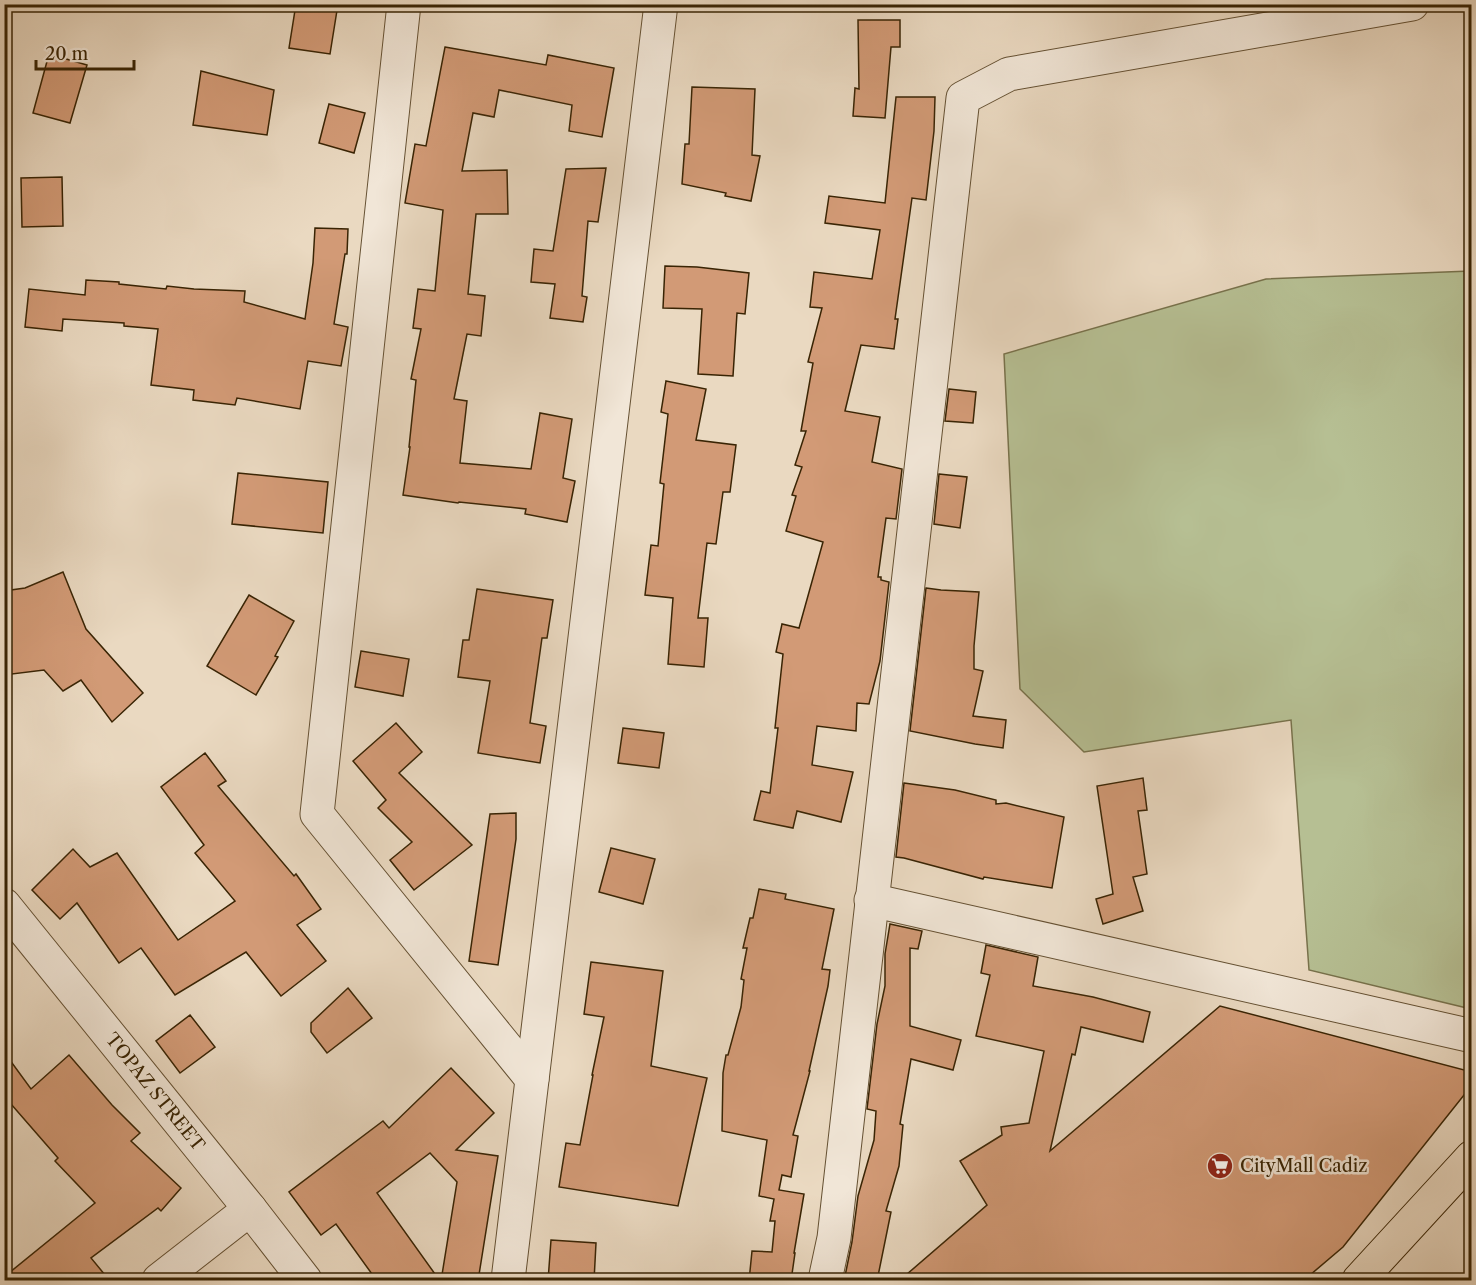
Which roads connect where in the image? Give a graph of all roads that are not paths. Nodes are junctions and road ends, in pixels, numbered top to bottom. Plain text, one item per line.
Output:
1 (404, 4) edge
2 (661, 4) edge
3 (1412, 4) edge
4 (871, 900) junction
5 (4, 905) edge
6 (1472, 1036) edge
7 (532, 1080) junction
8 (1472, 1156) edge
9 (250, 1209) junction
10 (159, 1281) edge
11 (305, 1281) edge
12 (508, 1281) edge
13 (825, 1281) edge
14 (1359, 1281) edge

1 - 7 street
2 - 7 street
3 - 4 street
4 - 6 street
4 - 13 street
5 - 9 street, TOPAZ STREET
7 - 12 street
8 - 14 main road
9 - 10 street
9 - 11 street, TOPAZ STREET

